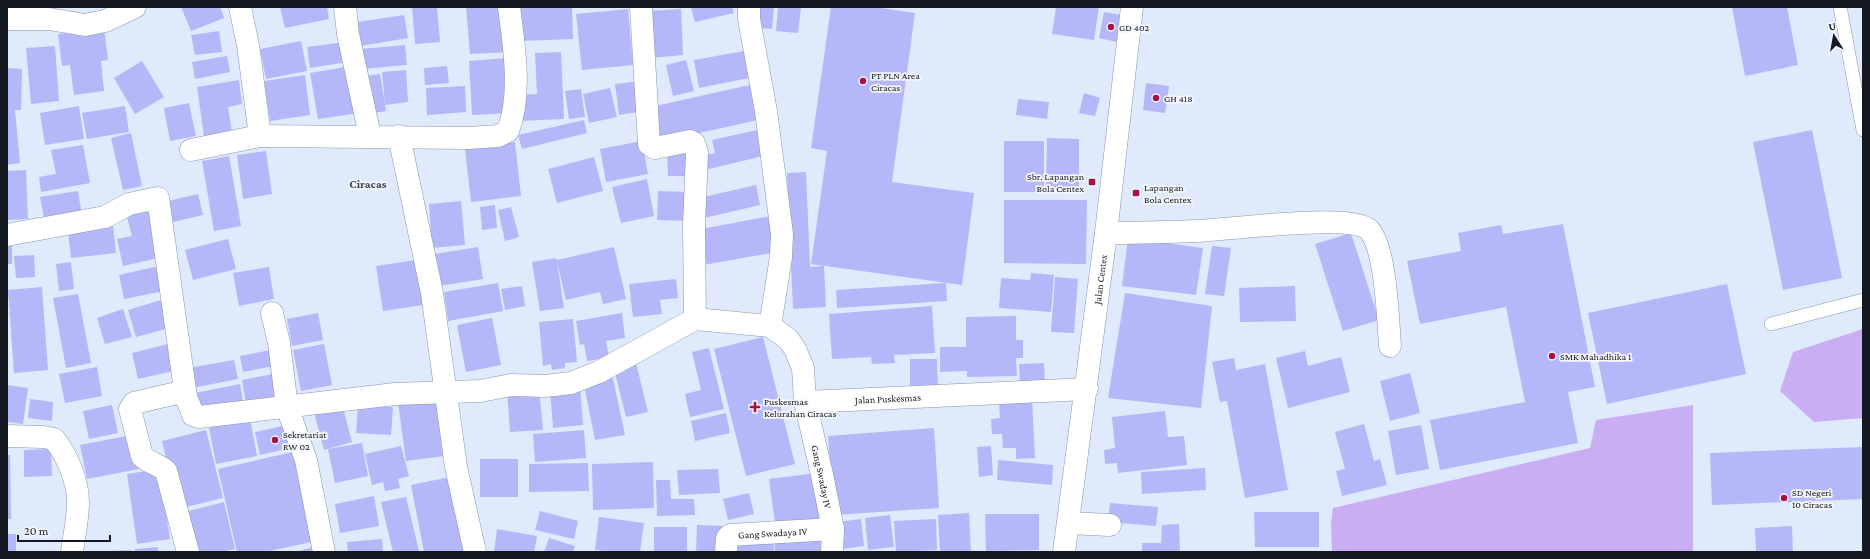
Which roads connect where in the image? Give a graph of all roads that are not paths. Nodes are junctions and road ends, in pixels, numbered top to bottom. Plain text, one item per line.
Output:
1 (135, 7) edge
2 (240, 7) edge
3 (345, 7) edge
4 (509, 7) edge
5 (640, 7) edge
6 (748, 7) edge
7 (1132, 7) edge
8 (1840, 7) edge
9 (7, 19) edge
10 (1863, 128) edge
11 (260, 136) junction
12 (370, 136) junction
13 (400, 136) junction
14 (191, 150) dead end
15 (1106, 233) junction
16 (7, 235) edge
17 (1863, 300) edge
18 (272, 313) dead end
19 (696, 319) junction
20 (1771, 324) dead end
21 (770, 326) junction
22 (1390, 346) dead end
23 (1087, 389) junction
24 (444, 392) junction
25 (186, 397) junction
26 (805, 402) junction
27 (287, 407) junction
28 (7, 436) edge
29 (1068, 523) junction
30 (1110, 525) dead end
31 (833, 529) junction
32 (72, 552) edge
33 (188, 552) edge
34 (324, 552) edge
35 (475, 552) edge
36 (726, 552) edge
37 (832, 552) edge
38 (1064, 552) edge

1 - 9 street
2 - 11 street
3 - 12 street
4 - 13 street
5 - 19 street
6 - 21 street
7 - 15 street, Jalan Centex
8 - 10 lane
11 - 12 street
11 - 14 street
12 - 13 street
13 - 24 street
15 - 22 street
15 - 23 street, Jalan Centex
16 - 25 street
17 - 20 lane
18 - 27 street
19 - 21 street
19 - 24 street
21 - 26 street
23 - 26 street, Jalan Puskesmas
23 - 29 street, Jalan Centex
24 - 27 street
24 - 35 street
25 - 27 street
25 - 33 street
26 - 31 street, Gang Swaday IV
27 - 34 street
28 - 32 street
29 - 30 street
29 - 38 street, Jalan Centex
31 - 36 street, Gang Swadaya IV
31 - 37 street, Gang Swaday IV

